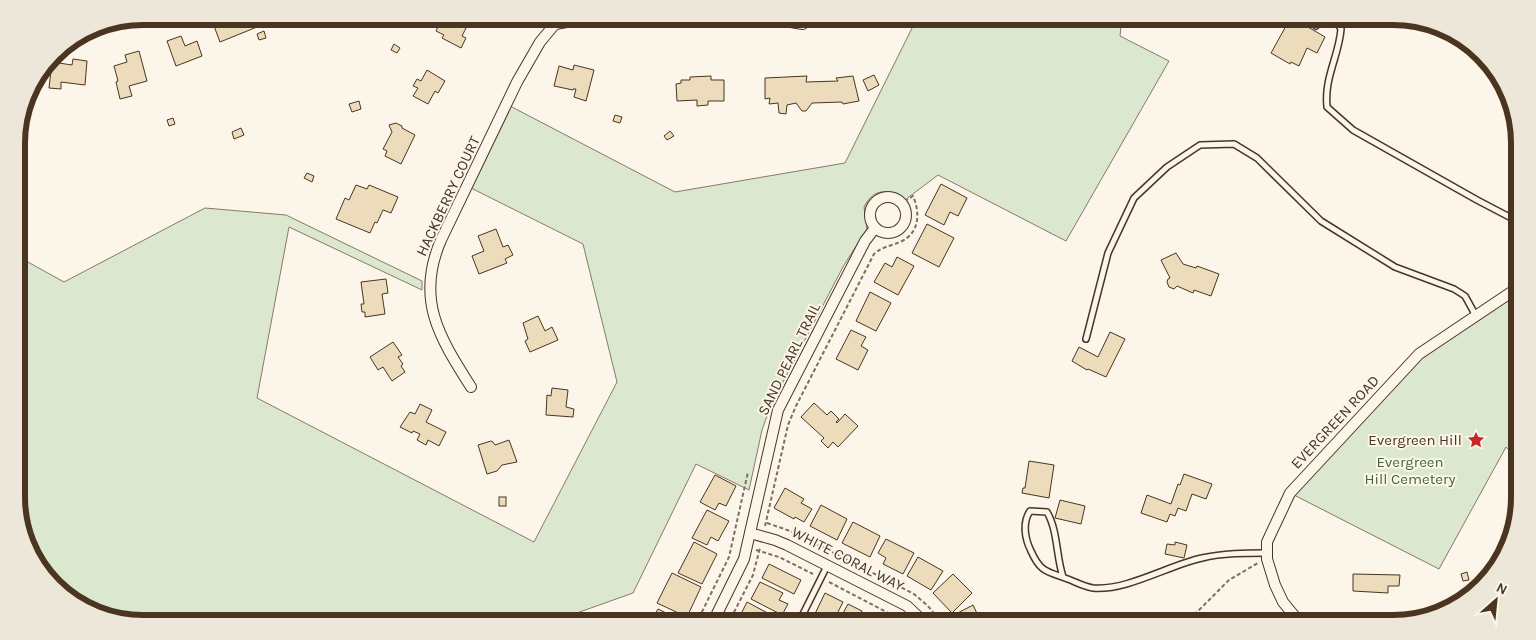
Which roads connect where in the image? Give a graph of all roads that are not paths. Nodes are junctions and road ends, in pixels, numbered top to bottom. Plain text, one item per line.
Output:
1 (554, 25) edge
2 (1339, 25) edge
3 (1511, 218) edge
4 (875, 228) junction
5 (1511, 292) edge
6 (1476, 316) junction
7 (1086, 339) dead end
8 (471, 387) dead end
9 (750, 533) junction
10 (1267, 556) junction
11 (827, 565) junction
12 (1063, 577) junction
13 (717, 615) edge
14 (802, 615) edge
15 (916, 615) edge
16 (1294, 615) edge

1 - 8 street, HACKBERRY COURT
2 - 3 lane
4 - 4 street
4 - 9 street, SAND PEARL TRAIL
5 - 6 street, EVERGREEN ROAD
6 - 7 lane
6 - 10 street, EVERGREEN ROAD
9 - 11 street, WHITE CORAL WAY
9 - 13 street, SAND PEARL TRAIL
10 - 12 lane
10 - 16 street, EVERGREEN ROAD
11 - 14 lane
11 - 15 street, WHITE CORAL WAY
12 - 12 lane

